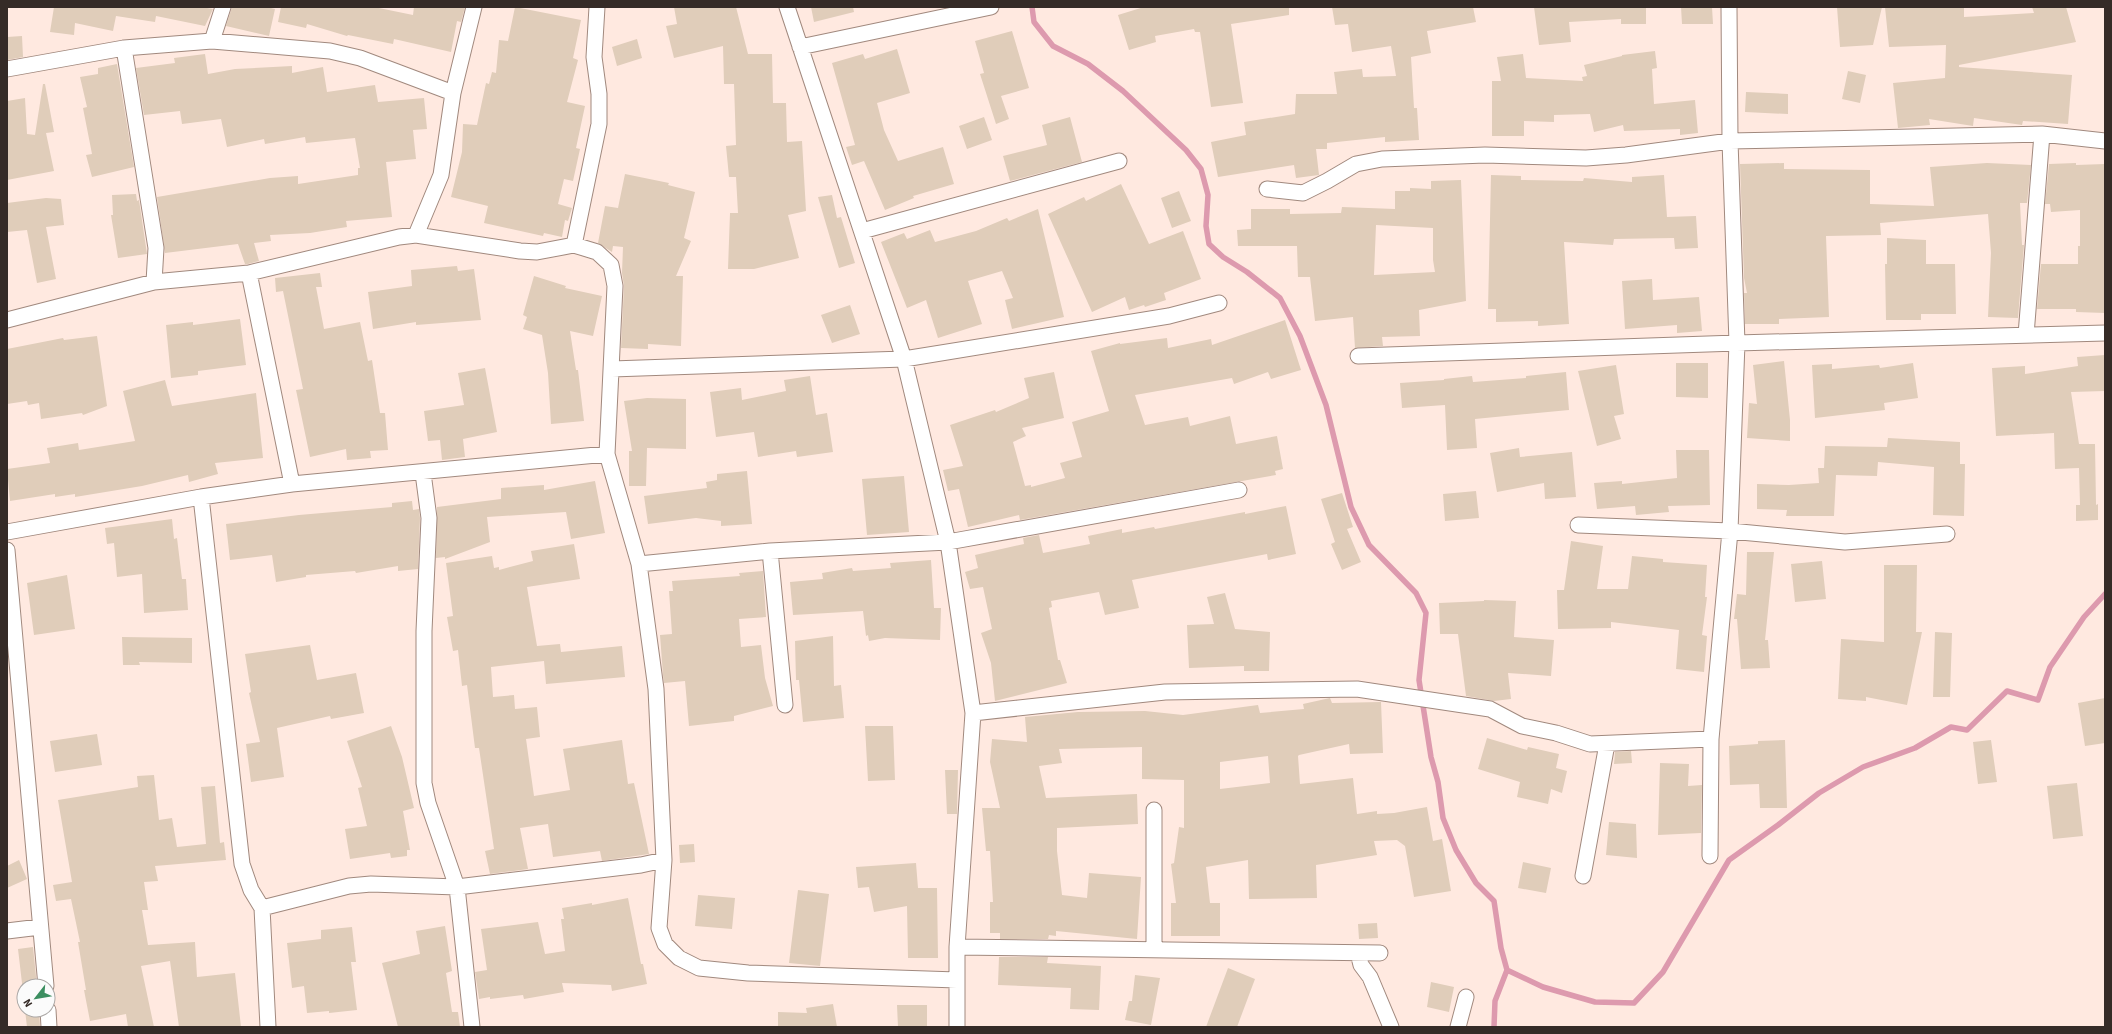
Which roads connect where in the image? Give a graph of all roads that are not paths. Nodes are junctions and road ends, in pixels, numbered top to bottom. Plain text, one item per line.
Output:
1 (223, 7) edge
2 (474, 7) edge
3 (597, 7) edge
4 (787, 7) edge
5 (991, 7) edge
6 (1729, 7) edge
7 (212, 41) junction
8 (800, 47) junction
9 (124, 48) junction
10 (7, 69) edge
11 (454, 93) junction
12 (2042, 134) junction
13 (1730, 141) junction
14 (2105, 141) edge
15 (1119, 161) dead end
16 (1267, 189) dead end
17 (862, 231) junction
18 (416, 235) junction
19 (574, 245) junction
20 (249, 273) junction
21 (154, 282) junction
22 (1219, 303) dead end
23 (7, 320) edge
24 (2105, 333) edge
25 (2026, 335) junction
26 (1737, 343) junction
27 (1358, 356) dead end
28 (904, 359) junction
29 (612, 369) junction
30 (607, 454) junction
31 (423, 473) junction
32 (292, 484) junction
33 (1239, 490) dead end
34 (201, 497) junction
35 (1578, 525) dead end
36 (1730, 531) junction
37 (7, 532) edge
38 (1947, 534) dead end
39 (948, 542) junction
40 (7, 550) edge
41 (770, 551) junction
42 (639, 564) junction
43 (785, 705) dead end
44 (973, 713) junction
45 (1711, 739) junction
46 (1607, 744) junction
47 (1154, 810) dead end
48 (1710, 856) dead end
49 (664, 860) junction
50 (1583, 876) dead end
51 (457, 887) junction
52 (262, 908) junction
53 (40, 927) junction
54 (7, 931) edge
55 (957, 946) junction
56 (1154, 950) junction
57 (1358, 953) junction
58 (1380, 953) dead end
59 (45, 978) edge
60 (957, 980) junction
61 (1466, 997) dead end
62 (268, 1027) edge
63 (472, 1027) edge
64 (957, 1027) edge
65 (1391, 1027) edge
66 (1458, 1027) edge

1 - 7 street
2 - 11 street
3 - 19 street
4 - 8 street
5 - 8 street
6 - 13 street
7 - 9 street
7 - 11 street
8 - 17 street
9 - 10 street
9 - 21 street
11 - 18 street
12 - 13 street
12 - 14 street
12 - 25 street
13 - 16 street
13 - 26 street
15 - 17 street
17 - 28 street
18 - 19 street
18 - 20 street
19 - 29 street
20 - 21 street
20 - 32 street
21 - 23 street
22 - 28 street
24 - 25 street
25 - 26 street
26 - 27 street
26 - 36 street
28 - 29 street
28 - 39 street
29 - 30 street
30 - 31 street
30 - 42 street
31 - 32 street
31 - 51 street
32 - 34 street
33 - 39 street
34 - 37 street
34 - 52 street
35 - 36 street
36 - 38 street
36 - 45 street
39 - 41 street
39 - 44 street
40 - 53 street
41 - 42 street
41 - 43 street
42 - 49 street
44 - 46 street
44 - 55 street
45 - 46 street
45 - 48 street
46 - 50 street
47 - 56 street
49 - 51 street
49 - 60 street
51 - 52 street
51 - 63 street
52 - 62 street
53 - 54 street
53 - 59 street
55 - 56 street
55 - 60 street
56 - 57 street
57 - 58 street
57 - 65 street
60 - 64 street
61 - 66 street

